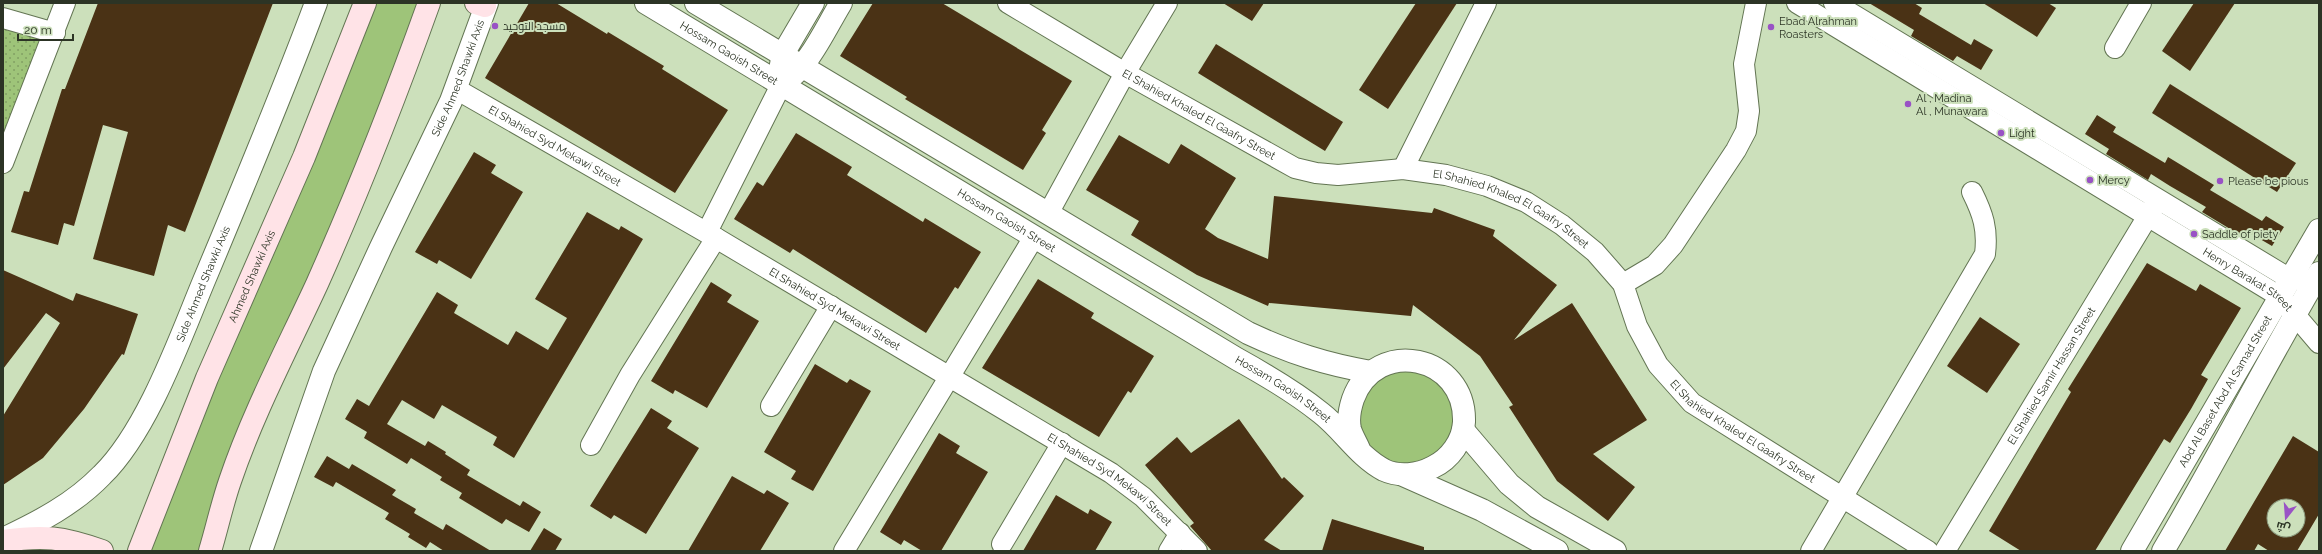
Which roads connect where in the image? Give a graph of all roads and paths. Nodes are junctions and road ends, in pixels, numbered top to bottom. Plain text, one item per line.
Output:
1 (65, 3) edge
2 (316, 3) edge
3 (365, 3) edge
4 (429, 3) edge
5 (646, 3) edge
6 (696, 3) edge
7 (813, 3) edge
8 (841, 3) edge
9 (1008, 3) edge
10 (1167, 3) edge
11 (1486, 3) edge
12 (1756, 3) edge
13 (1797, 3) edge
14 (1834, 3) edge
15 (2142, 3) edge
16 (483, 4) edge
17 (3, 18) edge
18 (55, 34) junction
19 (2115, 48) dead end
20 (783, 54) junction
21 (802, 66) junction
22 (1125, 73) junction
23 (781, 86) junction
24 (456, 89) junction
25 (3, 163) edge
26 (1403, 169) junction
27 (1972, 192) dead end
28 (2158, 200) junction
29 (1049, 212) junction
30 (2148, 216) junction
31 (2319, 230) edge
32 (711, 235) junction
33 (1034, 237) junction
34 (2318, 277) edge
35 (1623, 284) junction
36 (2285, 288) junction
37 (831, 306) junction
38 (2294, 314) junction
39 (2319, 343) edge
40 (1371, 372) junction
41 (950, 376) junction
42 (771, 406) dead end
43 (1464, 430) junction
44 (1062, 443) junction
45 (590, 445) dead end
46 (1359, 449) junction
47 (1402, 474) junction
48 (1842, 498) junction
49 (1180, 533) junction
50 (3, 540) edge
51 (1002, 544) dead end
52 (102, 551) edge
53 (139, 551) edge
54 (210, 551) edge
55 (261, 551) edge
56 (844, 551) edge
57 (1169, 551) edge
58 (1197, 551) edge
59 (1557, 551) edge
60 (1615, 551) edge
61 (1811, 551) edge
62 (1928, 551) edge
63 (1945, 551) edge
64 (2132, 551) edge
65 (2163, 551) edge

1 - 18 street
2 - 50 street, Side Ahmed Shawki Axis
3 - 53 main road, Ahmed Shawki Axis
4 - 54 main road
5 - 23 street, Hossam Gaoish Street
6 - 20 street
7 - 20 street
8 - 21 street
9 - 22 street, El Shahied Khaled El Gaafry Street
10 - 22 street
11 - 26 street
12 - 35 street
13 - 30 street, Henry Barakat Street
14 - 28 street, Henry Barakat Street
15 - 19 street
16 - 24 street, Side Ahmed Shawki Axis
17 - 18 street
18 - 25 street
20 - 21 street
20 - 23 street
21 - 23 street
21 - 29 street
22 - 26 street, El Shahied Khaled El Gaafry Street
22 - 29 street
23 - 32 street
23 - 33 street, Hossam Gaoish Street
24 - 32 street, El Shahied Syd Mekawi Street
24 - 55 street, Side Ahmed Shawki Axis
26 - 35 street, El Shahied Khaled El Gaafry Street
27 - 48 street
28 - 30 street, El Shahied Samir Hassan Street
28 - 36 street, Henry Barakat Street
29 - 40 street
30 - 36 street, Henry Barakat Street
30 - 63 street, El Shahied Samir Hassan Street
31 - 36 street, Abd Al Baset Abd Al Samad Street
32 - 37 street, El Shahied Syd Mekawi Street
32 - 45 street
33 - 41 street
33 - 46 street, Hossam Gaoish Street
34 - 36 street
34 - 38 street, Abd Al Baset Abd Al Samad Street
35 - 48 street, El Shahied Khaled El Gaafry Street
36 - 38 street, Henry Barakat Street
36 - 64 street, Abd Al Baset Abd Al Samad Street
37 - 41 street, El Shahied Syd Mekawi Street
37 - 42 street
38 - 39 street, Henry Barakat Street
38 - 65 street, Abd Al Baset Abd Al Samad Street
40 - 43 street
40 - 46 street
41 - 44 street, El Shahied Syd Mekawi Street
41 - 56 street
43 - 47 street
43 - 60 street
44 - 49 street, El Shahied Syd Mekawi Street
44 - 51 street
46 - 47 street
47 - 59 street
48 - 61 street
48 - 62 street, El Shahied Khaled El Gaafry Street
49 - 57 street
49 - 58 street, El Shahied Syd Mekawi Street
50 - 52 main road

